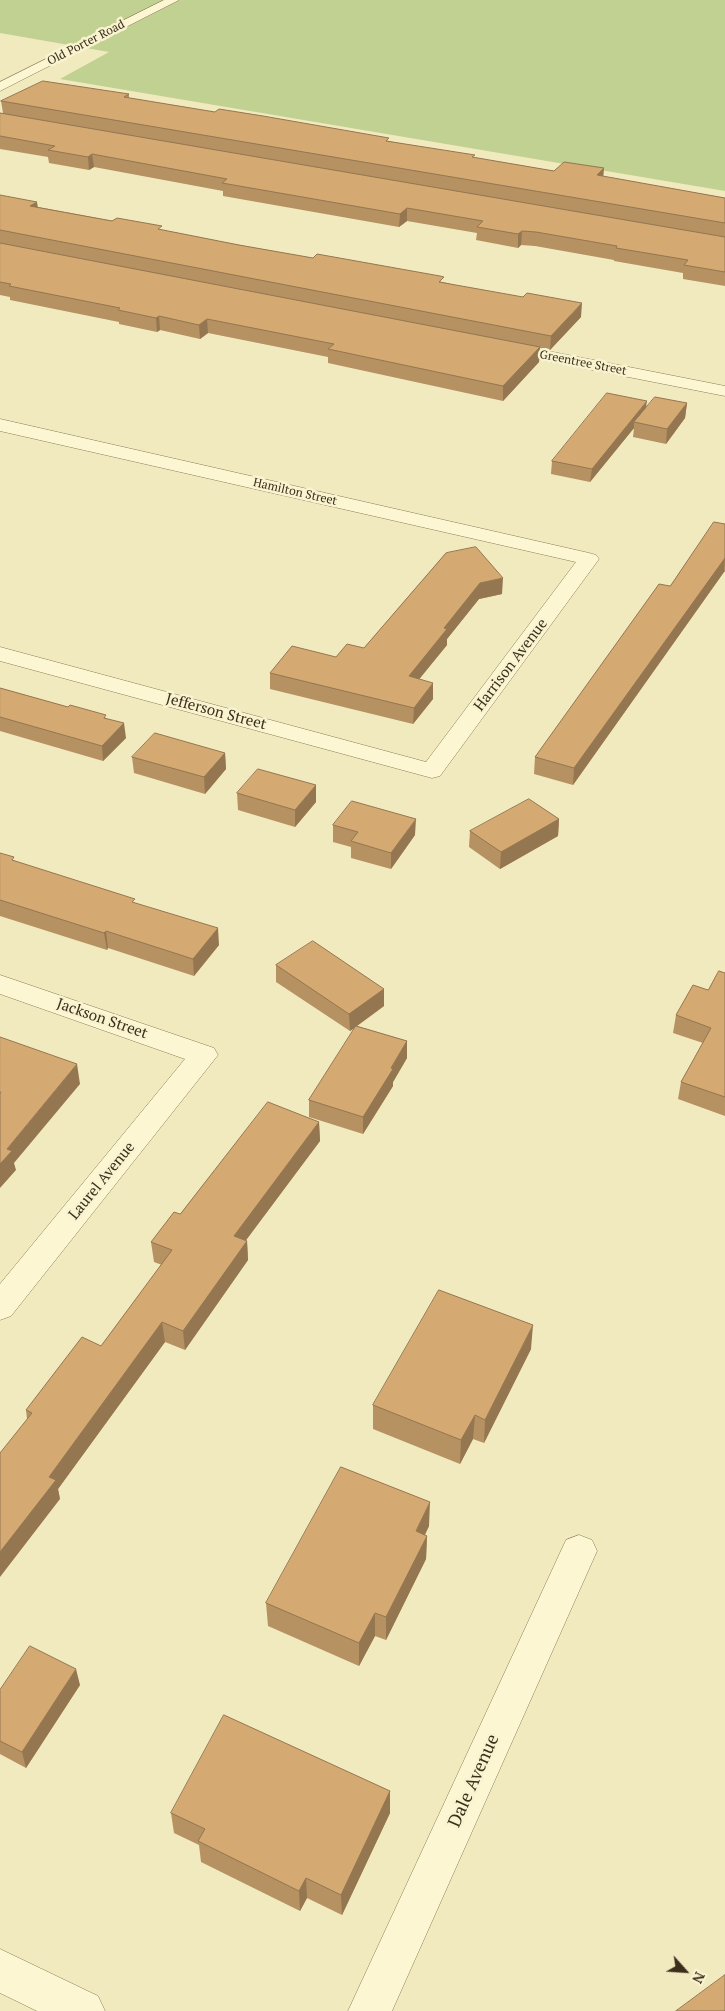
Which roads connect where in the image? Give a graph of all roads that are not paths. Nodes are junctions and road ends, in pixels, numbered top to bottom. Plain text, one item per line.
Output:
1 (173, 0) edge
2 (0, 87) edge
3 (489, 345) edge
4 (725, 391) edge
5 (0, 425) edge
6 (589, 559) joint
7 (0, 654) edge
8 (432, 771) joint
9 (0, 984) edge
10 (204, 1055) joint
11 (0, 1307) edge
12 (579, 1551) dead end
13 (0, 1970) edge
14 (83, 2011) edge
15 (370, 2011) edge

1 - 2 street, Old Porter Road
3 - 4 street, Greentree Street
5 - 6 street, Hamilton Street
6 - 8 street, Harrison Avenue
7 - 8 street, Jefferson Street
9 - 10 street, Jackson Street
10 - 11 street, Laurel Avenue
12 - 15 street, Dale Avenue
13 - 14 street

